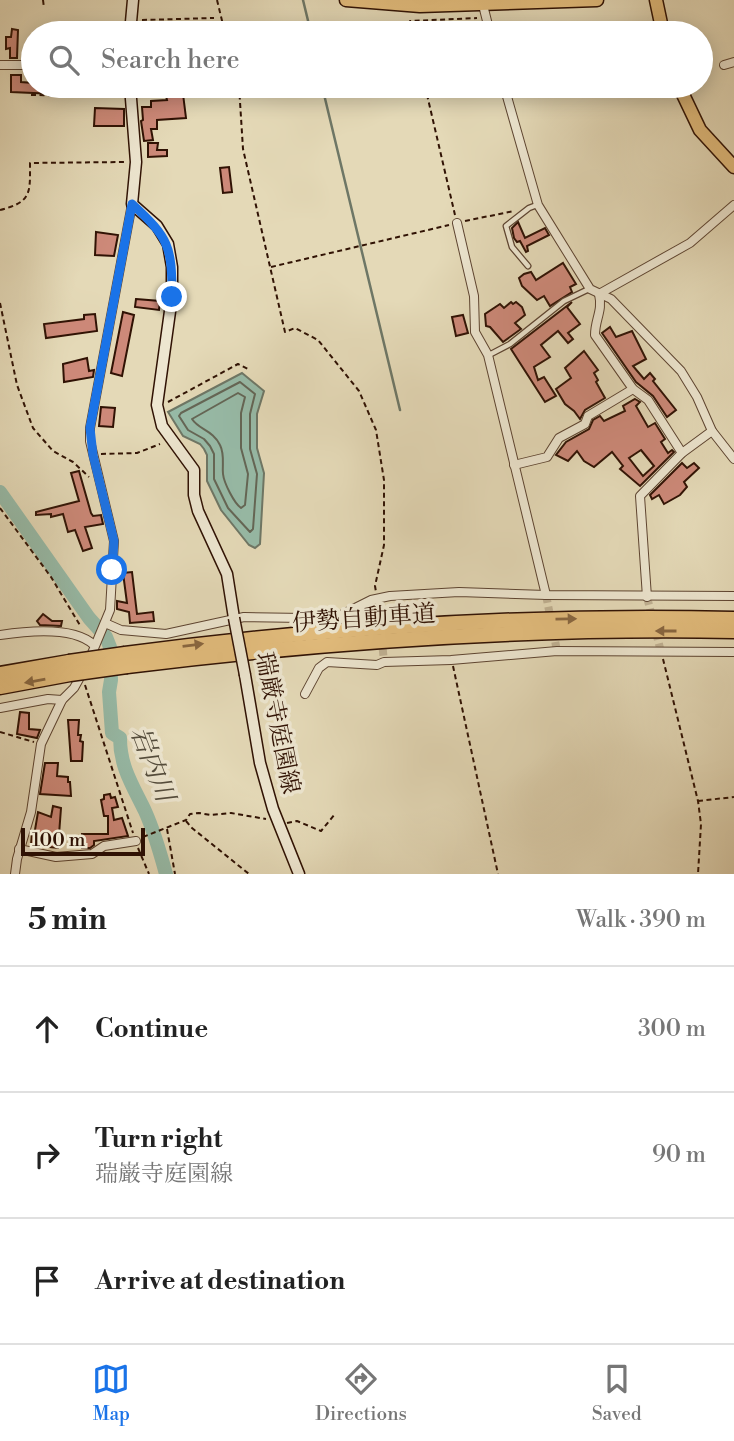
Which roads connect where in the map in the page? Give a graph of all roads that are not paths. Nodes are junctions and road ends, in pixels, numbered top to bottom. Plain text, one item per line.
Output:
1 (133, 0) edge
2 (345, 0) edge
3 (597, 0) edge
4 (656, 0) edge
5 (484, 11) junction
6 (131, 21) edge
7 (487, 21) edge
8 (660, 21) edge
9 (734, 62) edge
10 (0, 65) edge
11 (21, 65) edge
12 (724, 65) dead end
13 (131, 98) edge
14 (507, 98) edge
15 (685, 98) edge
16 (734, 167) edge
17 (132, 204) junction
18 (734, 205) edge
19 (533, 206) junction
20 (457, 223) road end
21 (528, 266) dead end
22 (590, 289) junction
23 (599, 294) junction
24 (488, 355) junction
25 (633, 389) junction
26 (712, 431) junction
27 (682, 453) junction
28 (734, 459) edge
29 (514, 465) junction
30 (546, 596) junction
31 (734, 596) edge
32 (646, 597) junction
33 (234, 618) junction
34 (734, 618) edge
35 (105, 623) junction
36 (734, 631) edge
37 (0, 635) edge
38 (94, 645) junction
39 (734, 652) edge
40 (126, 660) junction
41 (3, 671) edge
42 (73, 672) junction
43 (0, 687) edge
44 (305, 694) dead end
45 (62, 700) junction
46 (0, 708) edge
47 (136, 841) road end
48 (19, 849) junction
49 (15, 874) edge
50 (299, 874) edge

1 - 6 main road
2 - 5 main road
3 - 5 main road
4 - 8 main road
5 - 7 street
9 - 12 street
10 - 11 street
13 - 17 main road
14 - 19 street
15 - 16 main road
17 - 33 main road, 瑞厳寺庭園線
17 - 35 street
18 - 23 street
19 - 21 lane
19 - 22 street
20 - 24 street
22 - 23 street
22 - 24 lane
23 - 25 street
23 - 26 street
24 - 29 street
25 - 27 street
25 - 29 street
26 - 27 street
26 - 28 street
27 - 32 street
29 - 30 street
30 - 32 street
30 - 33 street
31 - 32 street
33 - 35 street
33 - 50 main road, 瑞厳寺庭園線, bridge
40 -> 34 highway, 伊勢自動車道
35 - 38 street
36 -> 40 highway, 伊勢自動車道
37 - 38 street
38 - 42 street
39 - 44 street
40 - 42 highway, 伊勢自動車道, bridge
41 - 42 highway, 伊勢自動車道
42 -> 43 highway, 伊勢自動車道
42 - 45 street
45 - 46 street
45 - 48 street
47 - 48 street
48 - 49 street

